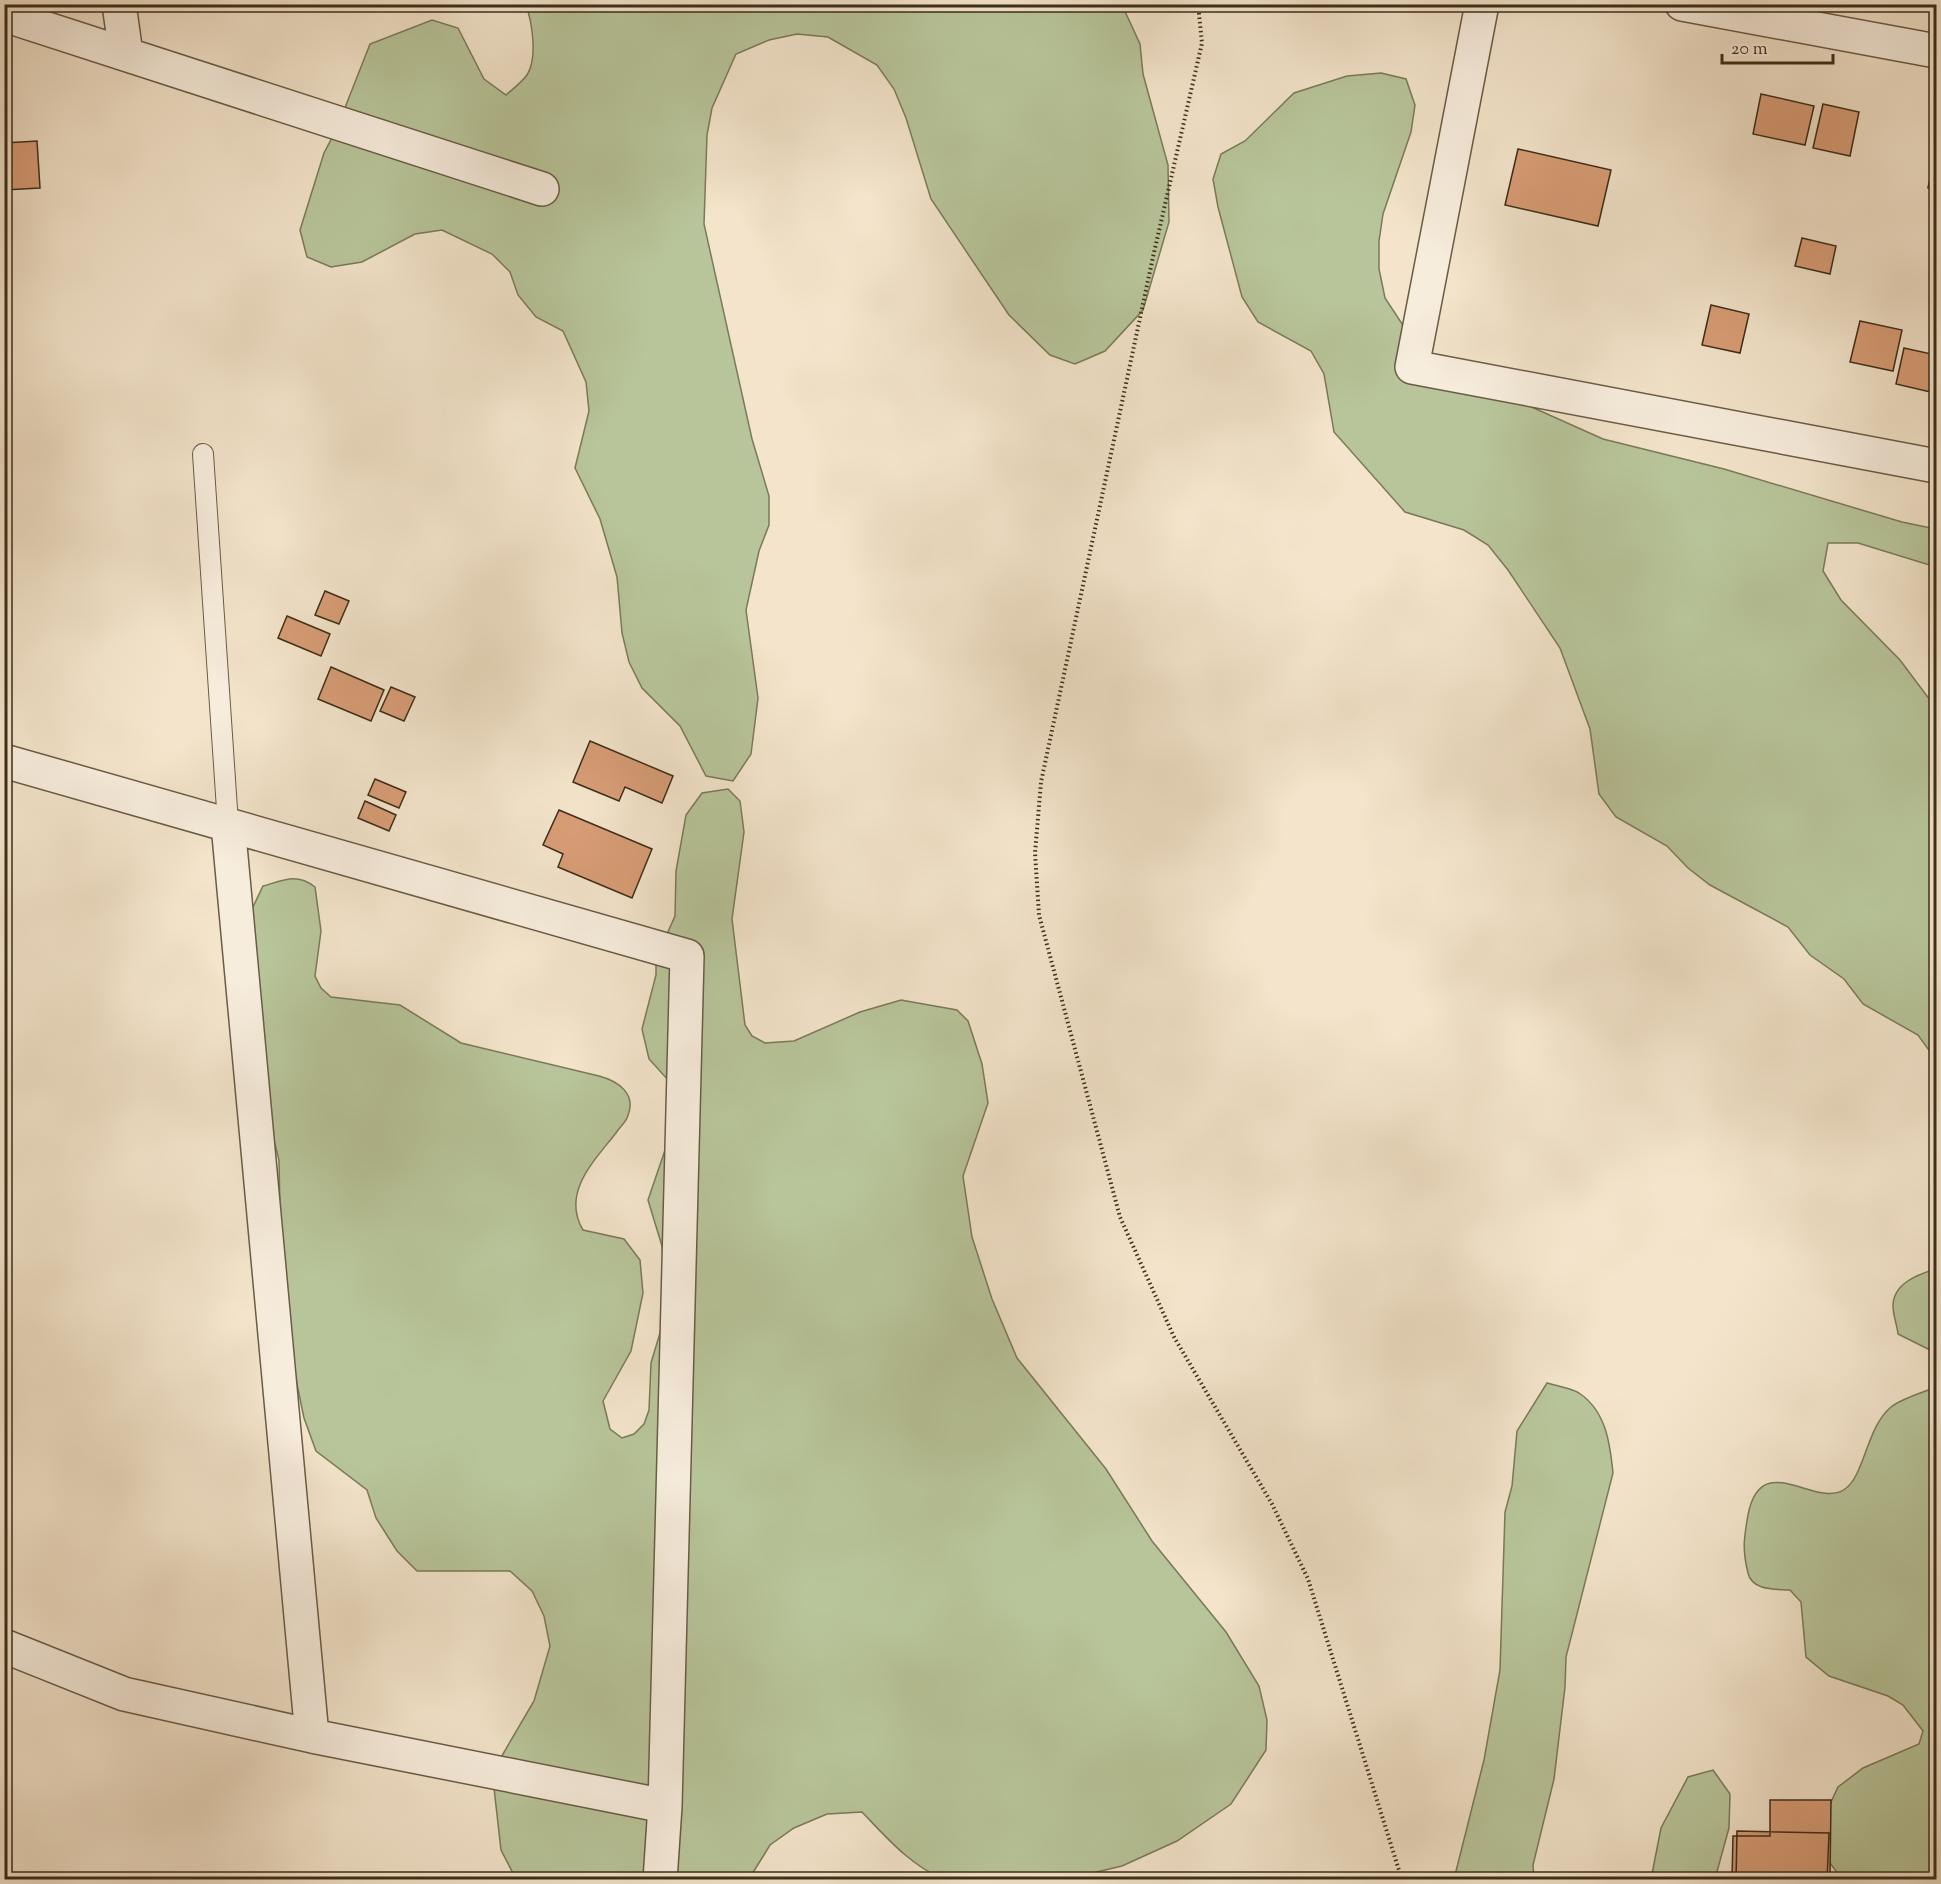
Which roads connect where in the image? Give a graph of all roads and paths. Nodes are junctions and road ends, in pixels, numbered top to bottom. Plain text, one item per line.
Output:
1 (119, 4) edge
2 (1198, 4) edge
3 (1482, 4) edge
4 (1682, 4) edge
5 (4, 15) edge
6 (1936, 51) edge
7 (126, 54) junction
8 (542, 189) dead end
9 (203, 454) dead end
10 (1936, 466) edge
11 (4, 761) edge
12 (228, 824) junction
13 (4, 1646) edge
14 (312, 1736) junction
15 (665, 1806) junction
16 (660, 1880) edge
17 (1402, 1880) edge

1 - 7 street
2 - 17 path
3 - 10 street
4 - 6 street
5 - 7 street
7 - 8 street
9 - 12 lane
11 - 12 street
12 - 14 street
12 - 15 street
13 - 14 street
14 - 15 street
15 - 16 street

